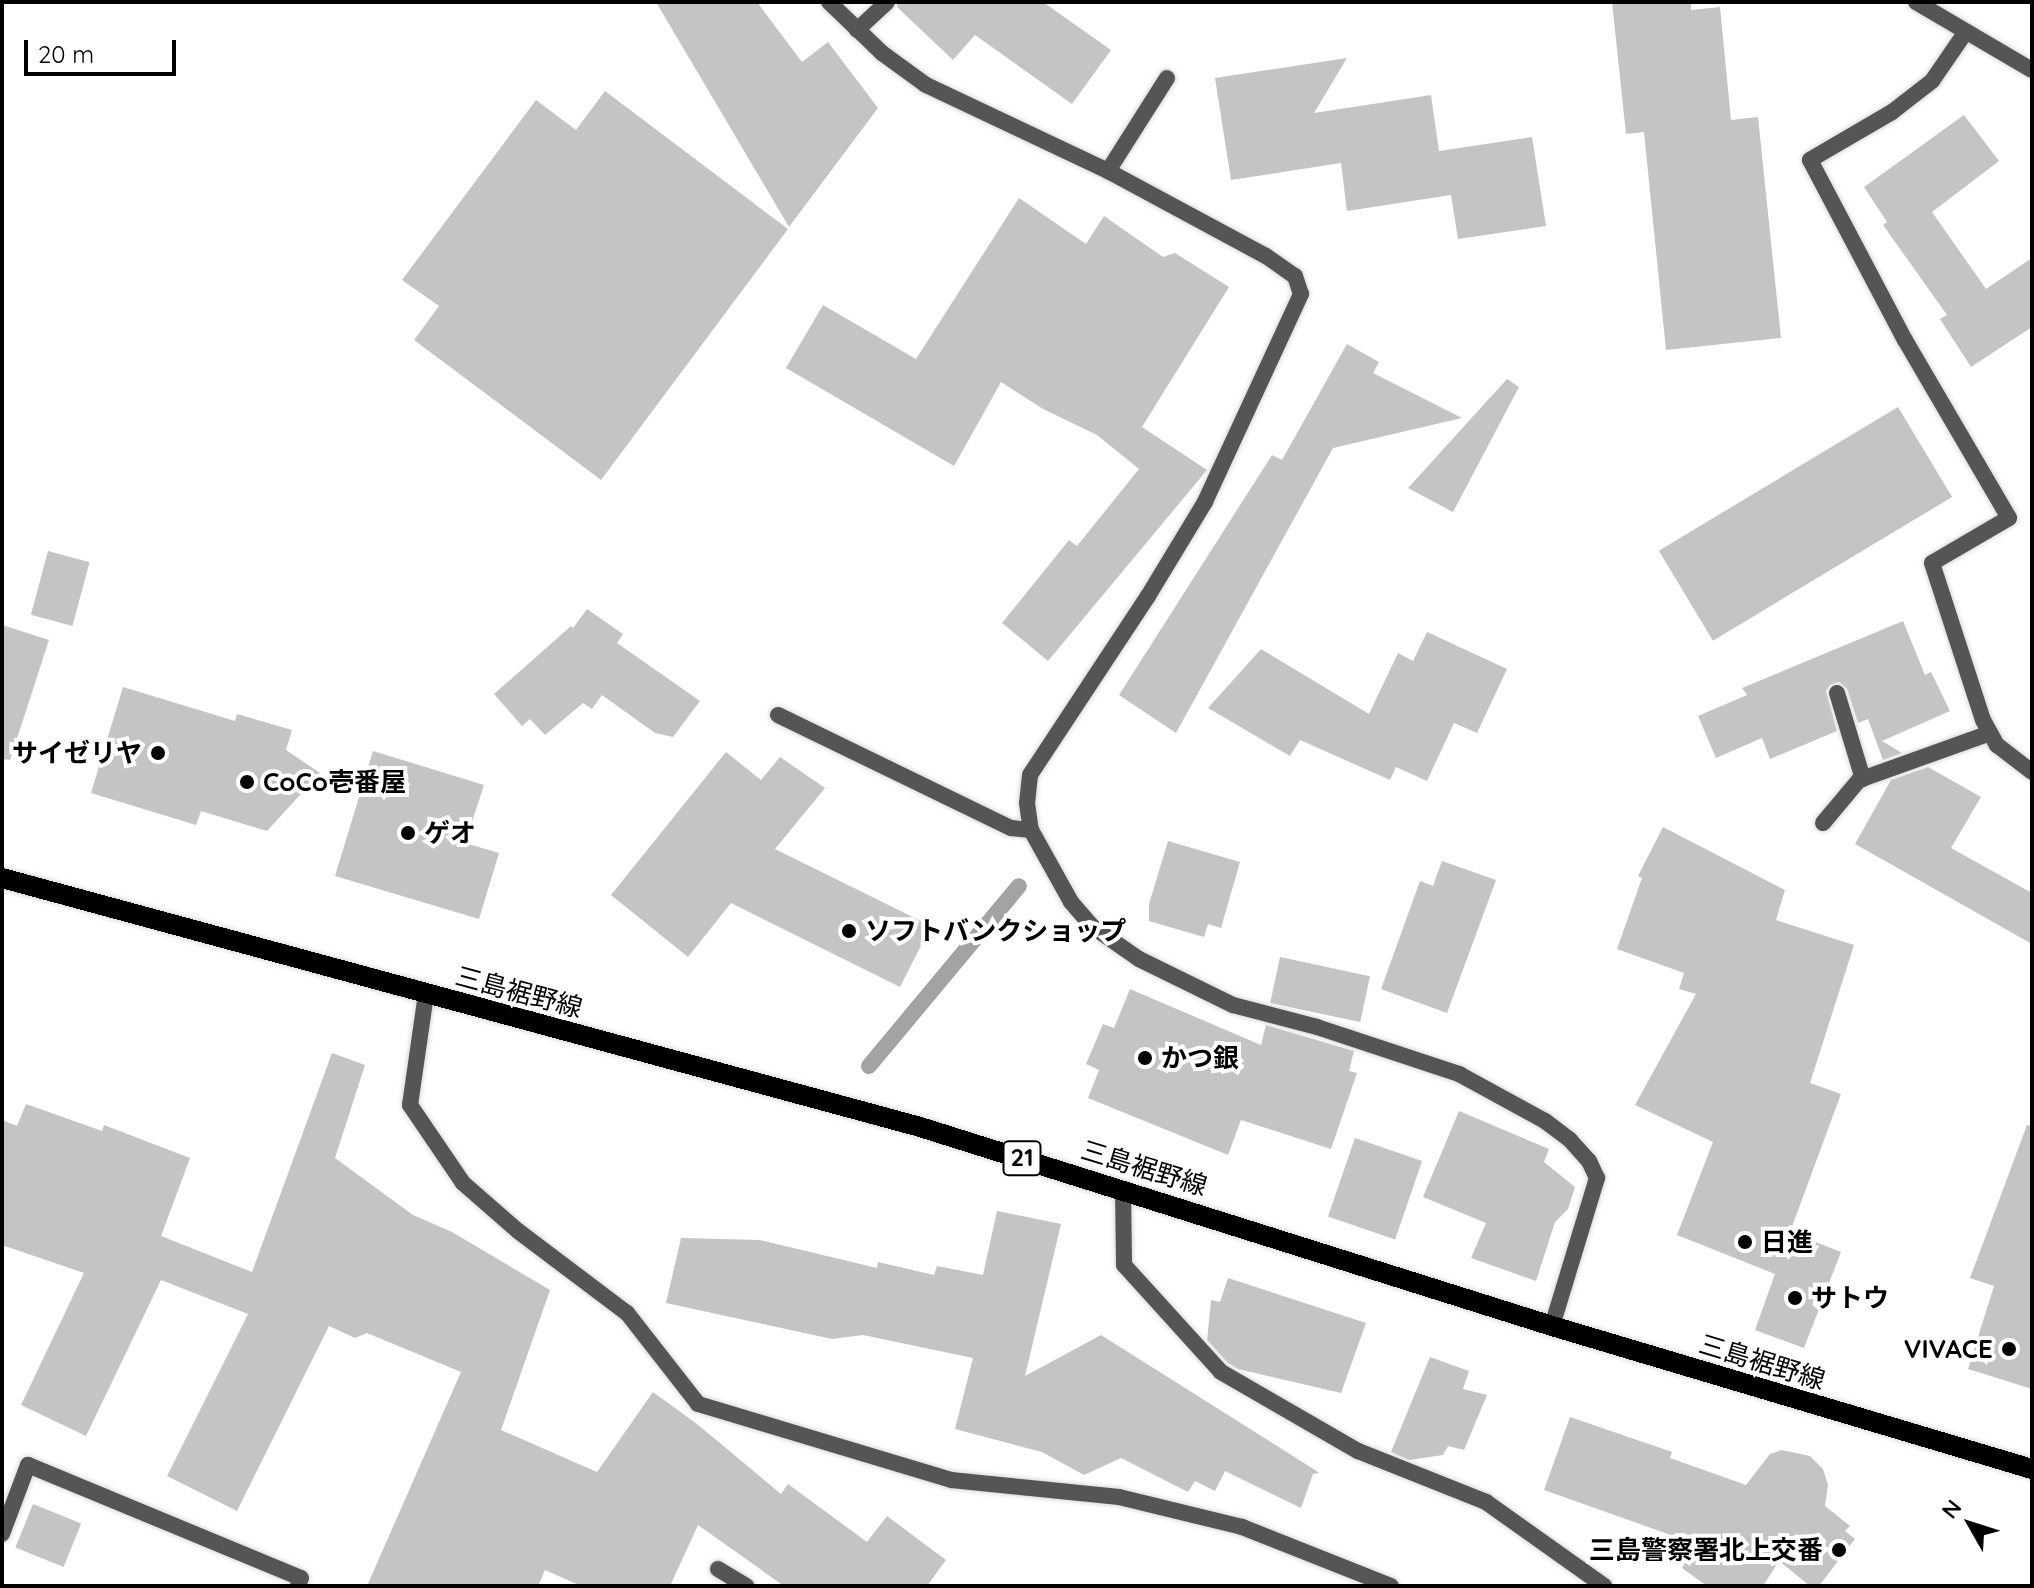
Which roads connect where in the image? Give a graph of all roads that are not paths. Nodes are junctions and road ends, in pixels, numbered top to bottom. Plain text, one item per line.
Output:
1 (829, 2) edge
2 (887, 2) edge
3 (1916, 2) edge
4 (857, 30) junction
5 (1965, 33) junction
6 (2032, 70) edge
7 (1167, 78) dead end
8 (1108, 171) junction
9 (1837, 693) dead end
10 (778, 715) dead end
11 (1990, 733) junction
12 (2032, 772) edge
13 (1863, 779) junction
14 (1823, 823) dead end
15 (1031, 830) junction
16 (2, 878) edge
17 (426, 994) junction
18 (1123, 1189) junction
19 (1552, 1326) junction
20 (2032, 1469) edge
21 (2, 1534) edge
22 (718, 1569) dead end
23 (298, 1586) edge
24 (746, 1586) edge
25 (1391, 1586) edge
26 (1604, 1586) edge

1 - 4 street
2 - 4 street
3 - 5 street
4 - 8 street
5 - 6 street
5 - 11 street
7 - 8 street
8 - 15 street
9 - 13 street
10 - 15 street
11 - 12 street
11 - 13 street
13 - 14 street
15 - 19 street
16 - 17 main road, 三島裾野線 / 21
17 - 18 main road, 三島裾野線 / 21
17 - 25 street
18 - 19 main road, 三島裾野線 / 21
18 - 26 street
19 - 20 main road, 三島裾野線 / 21
21 - 23 street
22 - 24 street

